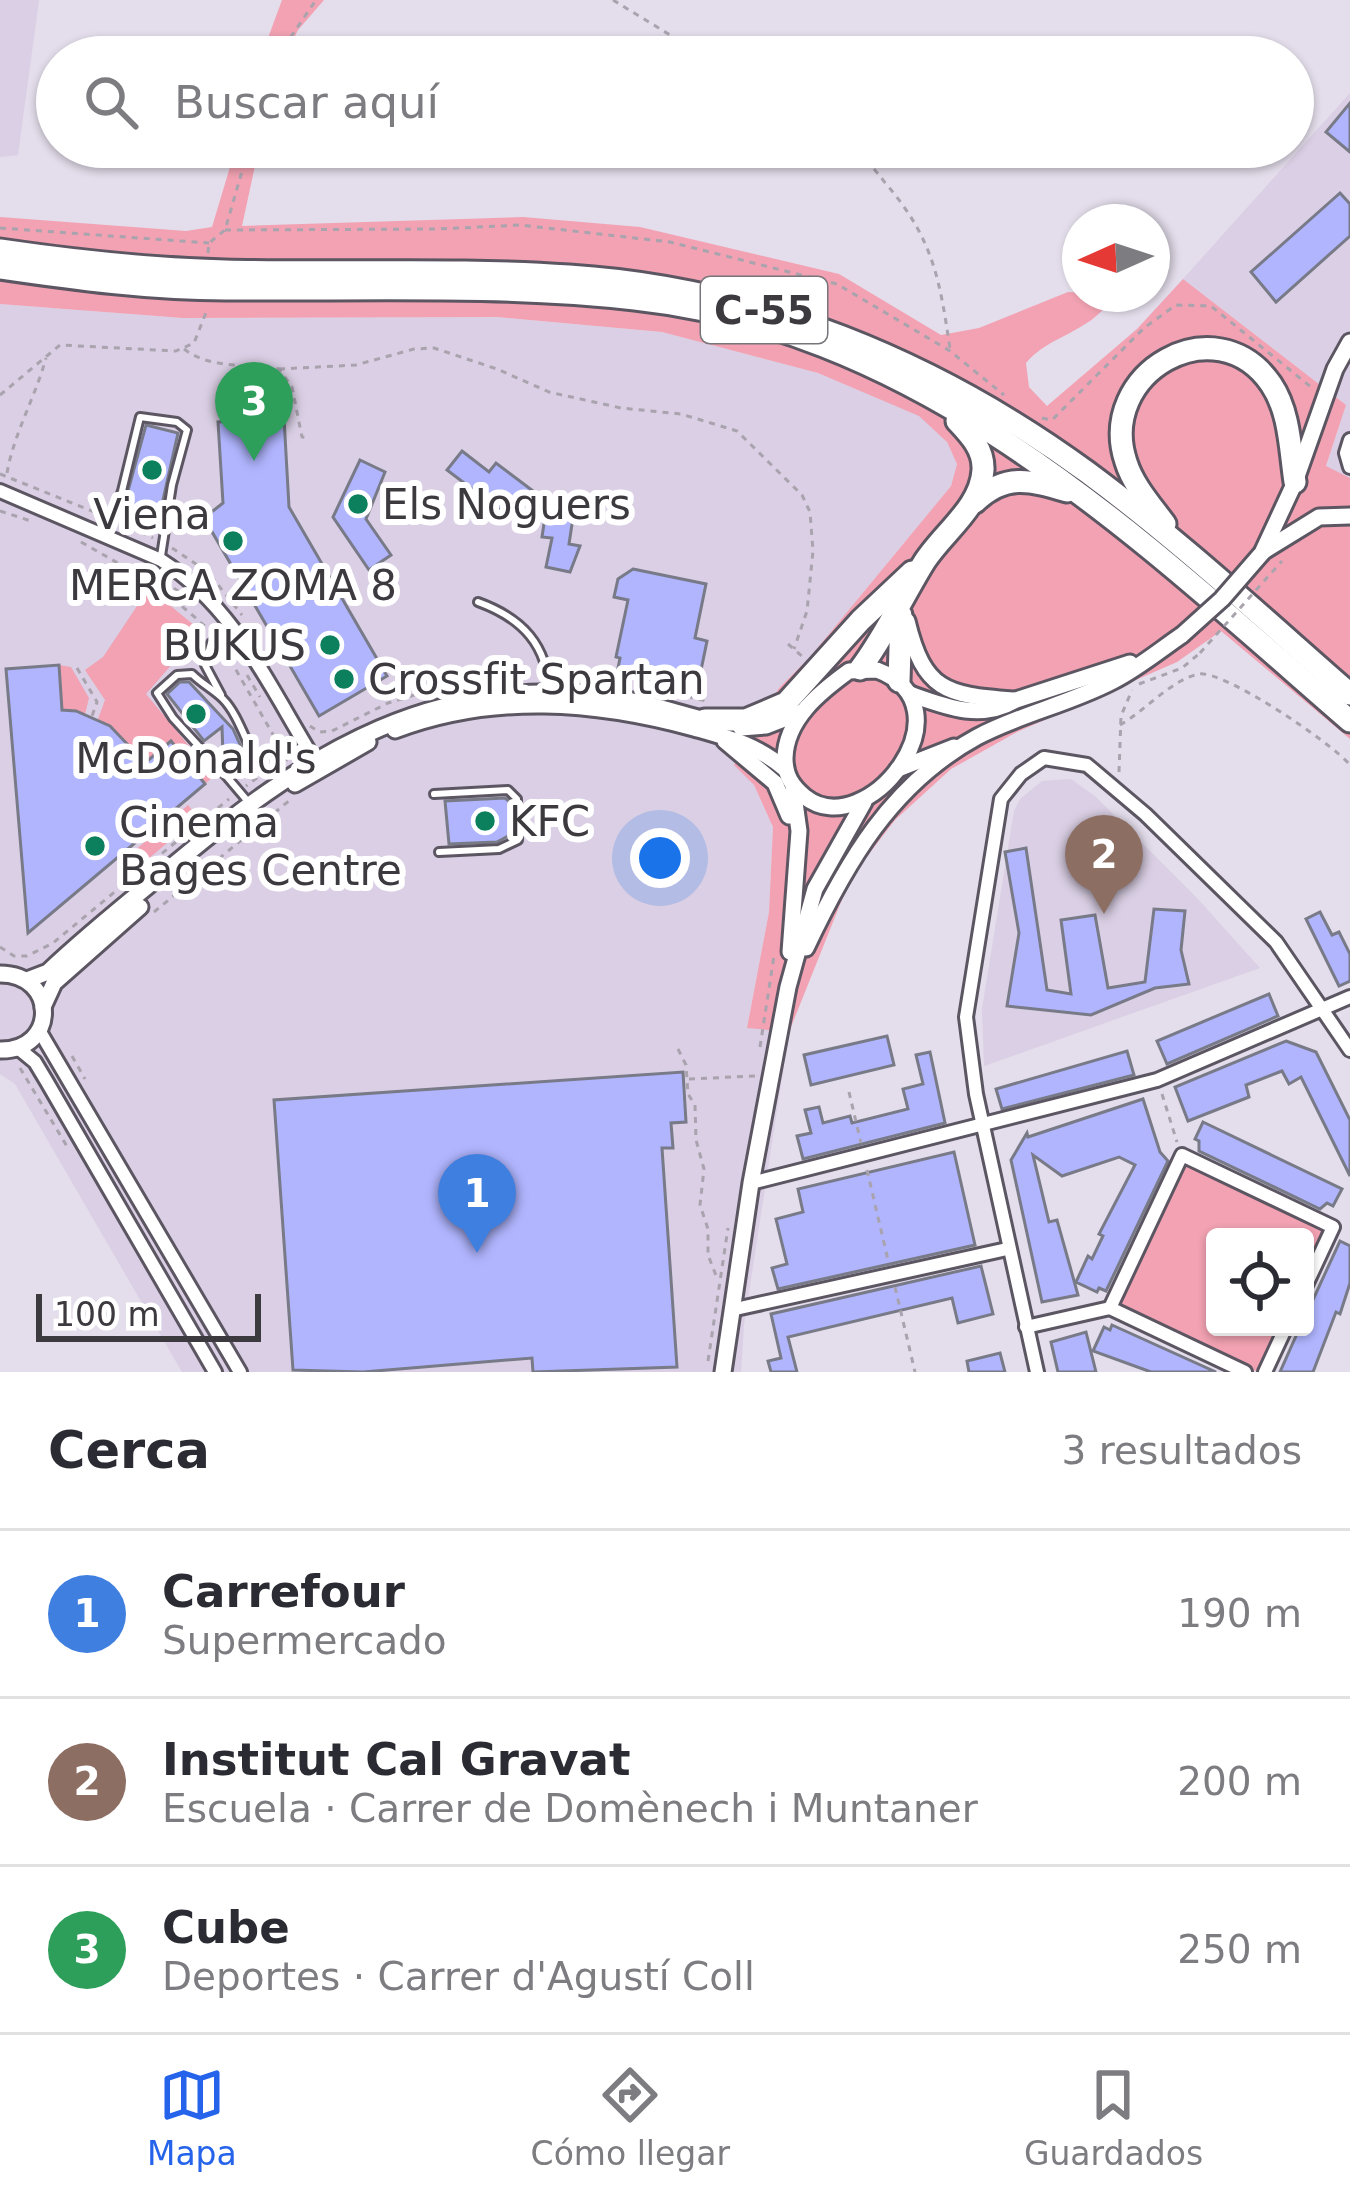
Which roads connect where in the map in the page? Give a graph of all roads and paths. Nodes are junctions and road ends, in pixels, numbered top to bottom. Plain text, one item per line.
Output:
1 (316, 0) edge
2 (613, 0) edge
3 (291, 36) edge
4 (672, 36) edge
5 (243, 168) edge
6 (872, 168) edge
7 (0, 228) edge
8 (225, 230) junction
9 (209, 243) junction
10 (0, 250) edge
11 (208, 253) dead end
12 (0, 268) edge
13 (208, 308) dead end
14 (1350, 342) edge
15 (183, 348) junction
16 (950, 351) junction
17 (46, 356) junction
18 (279, 369) junction
19 (0, 394) edge
20 (937, 399) junction
21 (1325, 401) junction
22 (1013, 402) dead end
23 (1034, 416) dead end
24 (310, 438) dead end
25 (1350, 440) edge
26 (1350, 467) edge
27 (0, 474) edge
28 (1295, 482) junction
29 (0, 491) edge
30 (1082, 496) junction
31 (0, 508) edge
32 (965, 510) junction
33 (1350, 515) edge
34 (38, 518) dead end
35 (45, 526) dead end
36 (65, 533) dead end
37 (74, 533) dead end
38 (105, 535) junction
39 (1187, 553) junction
40 (1262, 553) junction
41 (125, 558) dead end
42 (161, 560) junction
43 (925, 560) junction
44 (1282, 561) dead end
45 (142, 567) dead end
46 (183, 595) dead end
47 (478, 602) dead end
48 (902, 602) junction
49 (207, 618) dead end
50 (233, 626) junction
51 (219, 637) junction
52 (794, 650) dead end
53 (1152, 655) junction
54 (77, 668) dead end
55 (860, 669) junction
56 (510, 685) dead end
57 (1135, 686) junction
58 (905, 687) junction
59 (626, 691) dead end
60 (1114, 693) dead end
61 (1350, 694) edge
62 (223, 698) junction
63 (549, 698) junction
64 (398, 700) dead end
65 (1016, 700) junction
66 (802, 712) junction
67 (92, 716) dead end
68 (708, 721) junction
69 (1350, 721) edge
70 (300, 722) junction
71 (1120, 724) junction
72 (974, 739) junction
73 (314, 759) junction
74 (1350, 765) edge
75 (785, 769) junction
76 (895, 770) junction
77 (228, 778) junction
78 (1112, 784) junction
79 (794, 788) junction
80 (301, 792) dead end
81 (434, 794) dead end
82 (865, 802) junction
83 (249, 803) junction
84 (439, 852) dead end
85 (798, 854) junction
86 (142, 878) dead end
87 (124, 893) dead end
88 (146, 919) dead end
89 (0, 947) edge
90 (57, 950) dead end
91 (775, 953) dead end
92 (0, 974) edge
93 (27, 980) junction
94 (788, 987) junction
95 (1350, 997) edge
96 (43, 1006) junction
97 (1323, 1010) junction
98 (39, 1030) junction
99 (67, 1049) dead end
100 (678, 1049) dead end
101 (0, 1050) edge
102 (1350, 1050) edge
103 (18, 1056) junction
104 (758, 1058) dead end
105 (76, 1063) dead end
106 (687, 1079) junction
107 (755, 1079) dead end
108 (1157, 1080) junction
109 (33, 1090) dead end
110 (849, 1092) dead end
111 (983, 1126) junction
112 (1182, 1155) junction
113 (864, 1156) junction
114 (751, 1183) junction
115 (730, 1212) dead end
116 (1350, 1219) edge
117 (1333, 1228) junction
118 (1007, 1249) junction
119 (1314, 1268) edge
120 (892, 1274) junction
121 (718, 1279) junction
122 (1110, 1308) junction
123 (731, 1310) junction
124 (1026, 1327) junction
125 (1282, 1336) edge
126 (215, 1372) edge
127 (240, 1372) edge
128 (707, 1372) edge
129 (723, 1372) edge
130 (915, 1372) edge
131 (1037, 1372) edge
132 (1245, 1372) edge
133 (1265, 1372) edge

1 - 3 path
2 - 4 path
5 - 8 path
6 - 16 path
7 - 9 path
8 - 9 path
8 - 16 path
9 - 11 path
10 - 39 highway, C-55
12 - 20 highway, C-55
13 - 15 path
14 - 21 street
15 - 17 path
15 - 18 path
16 - 22 path
17 - 19 path
17 - 27 path
18 - 24 path
18 - 52 path
20 - 30 highway, C-55
20 - 32 highway
21 - 23 path
21 - 28 street
25 - 26 street
28 - 39 highway
28 - 40 street
29 - 38 street
30 - 32 highway
30 - 69 highway, C-55
31 - 34 path
31 - 35 path
32 - 43 highway
33 - 40 street
36 - 51 path
37 - 41 path
38 - 42 street
38 - 42 lane
39 - 61 highway, C-55
40 - 53 street, bridge
42 - 50 street
43 - 48 highway
43 - 68 highway
44 - 57 path, bridge
45 - 46 path
47 - 63 lane
48 - 55 highway
48 - 58 highway
48 - 65 street
49 - 51 path
50 - 51 lane
50 - 70 street
51 - 62 lane
51 - 83 path
51 - 89 path
53 - 65 street
53 - 72 street
54 - 67 path
55 - 58 street
55 - 66 street
56 - 70 path
57 - 60 path
57 - 71 path
58 - 65 street
58 - 76 street
59 - 68 path
62 - 77 lane
62 - 77 lane
63 - 68 street
63 - 73 street
63 - 83 street
64 - 70 path
66 - 68 street
66 - 75 street
68 - 75 street
68 - 85 street
70 - 73 street
71 - 74 path
71 - 78 path
72 - 76 street
72 - 94 street
73 - 83 street
75 - 79 street
76 - 82 street
77 - 83 lane
78 - 97 street
78 - 111 street
79 - 82 street
79 - 85 street
80 - 88 path
81 - 84 lane
82 - 94 street
83 - 86 path
83 - 93 street
83 - 96 street
85 - 94 street
87 - 90 path
91 - 104 path
92 - 93 street
93 - 96 street
94 - 114 street
95 - 97 street
96 - 98 street
97 - 102 street
97 - 108 street
98 - 103 street
98 - 127 street
99 - 105 path
100 - 106 path
101 - 103 street
103 - 109 path
103 - 126 street
106 - 107 path
106 - 121 path
108 - 111 street
108 - 112 path
110 - 113 path
111 - 113 street
111 - 118 street
112 - 117 street
112 - 122 street
113 - 114 street
113 - 120 path
114 - 123 street
115 - 121 path
116 - 117 street
117 - 119 street
118 - 120 street
118 - 124 street
120 - 123 street
120 - 130 path
121 - 128 path
122 - 124 street
122 - 132 street
123 - 129 street
124 - 131 street
125 - 133 street

